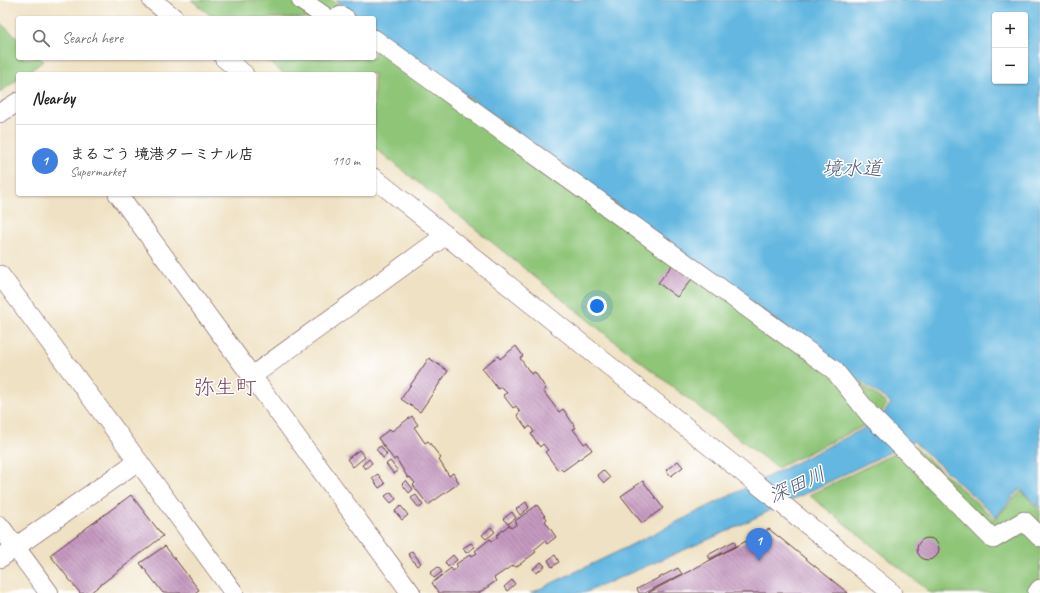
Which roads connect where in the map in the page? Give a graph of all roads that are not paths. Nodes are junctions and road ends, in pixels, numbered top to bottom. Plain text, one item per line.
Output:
1 (152, 0) edge
2 (301, 0) edge
3 (172, 16) edge
4 (324, 16) edge
5 (376, 40) edge
6 (226, 60) edge
7 (242, 72) edge
8 (16, 103) edge
9 (0, 113) edge
10 (376, 180) edge
11 (119, 196) edge
12 (446, 235) junction
13 (0, 275) edge
14 (252, 376) junction
15 (138, 462) junction
16 (0, 526) edge
17 (1040, 537) edge
18 (16, 547) junction
19 (0, 558) edge
20 (1040, 589) edge
21 (49, 593) edge
22 (234, 593) edge
23 (411, 593) edge
24 (892, 593) edge
25 (1037, 593) edge

1 - 3 street
2 - 4 street
5 - 17 street
6 - 7 street
8 - 9 street
10 - 12 street
11 - 14 street
12 - 14 street
12 - 24 street
13 - 15 street
14 - 23 street
15 - 18 street
15 - 22 street
16 - 18 street
18 - 19 street
18 - 21 street
20 - 25 street

